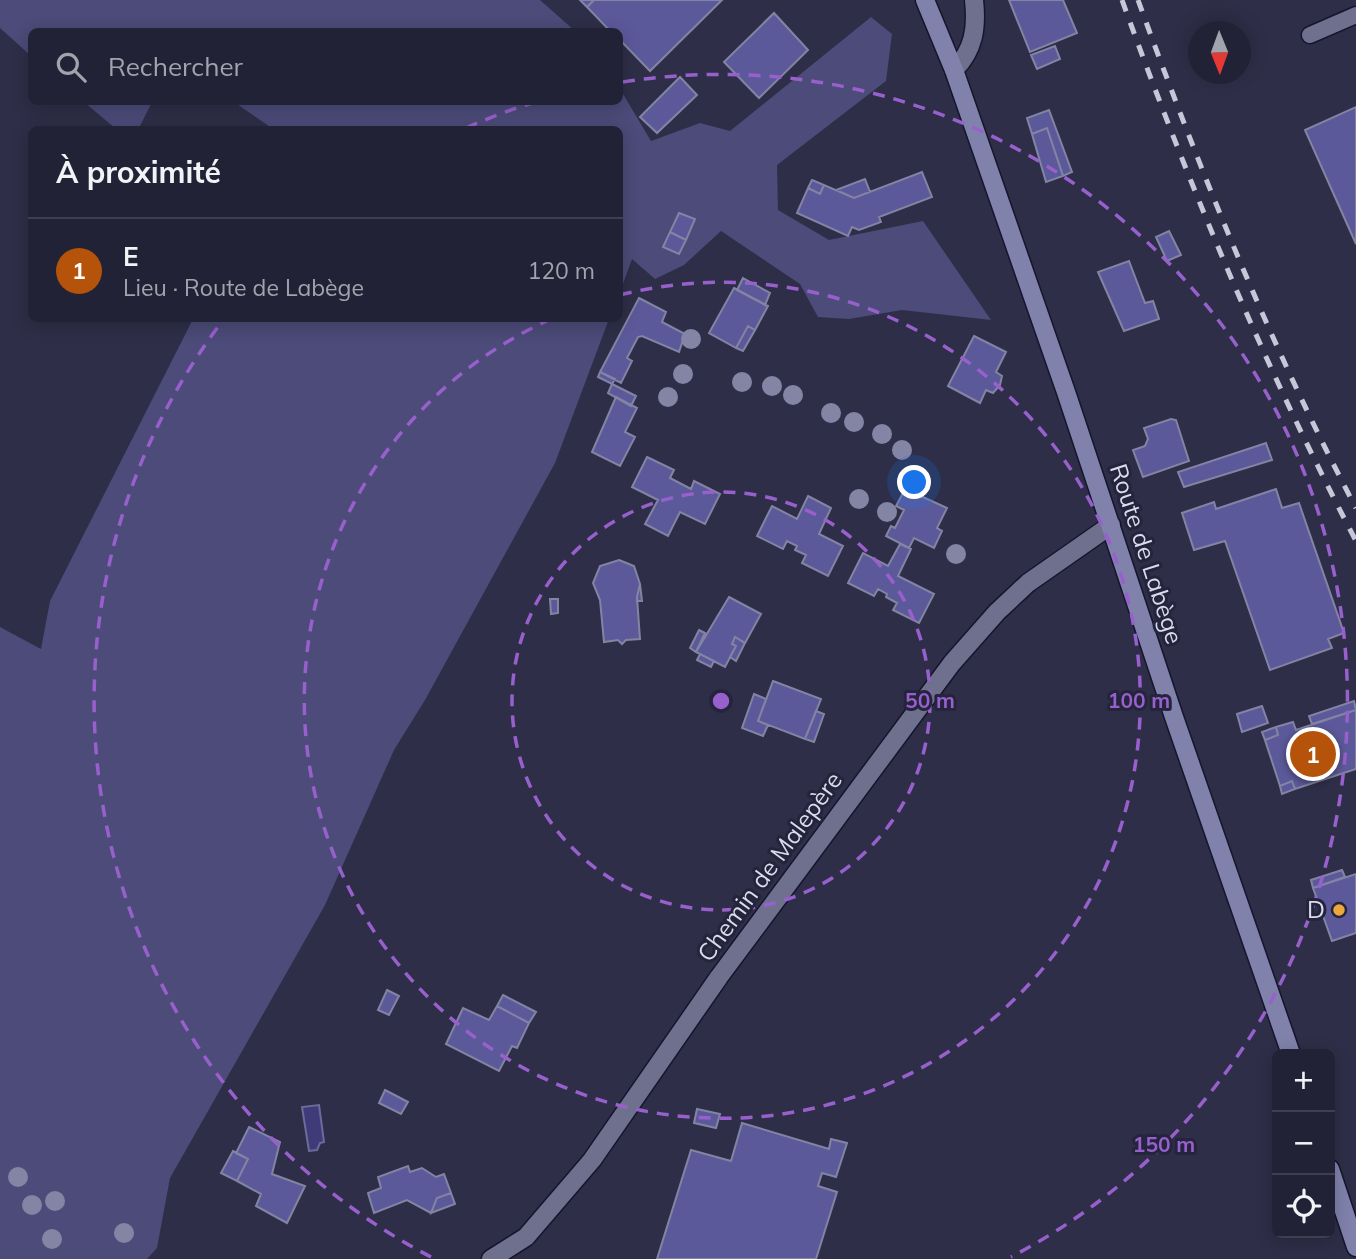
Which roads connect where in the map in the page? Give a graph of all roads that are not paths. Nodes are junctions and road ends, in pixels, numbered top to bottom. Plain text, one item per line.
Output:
1 (925, 0) edge
2 (974, 0) edge
3 (1356, 15) edge
4 (1310, 35) dead end
5 (954, 70) junction
6 (1111, 526) junction
7 (1289, 1049) edge
8 (1332, 1175) edge
9 (1356, 1247) edge
10 (491, 1259) edge

1 - 5 main road, Route de Labège
2 - 5 street
3 - 4 lane
5 - 6 main road, Route de Labège
6 - 7 main road, Route de Labège
6 - 10 street, Chemin de Malepère
8 - 9 main road

